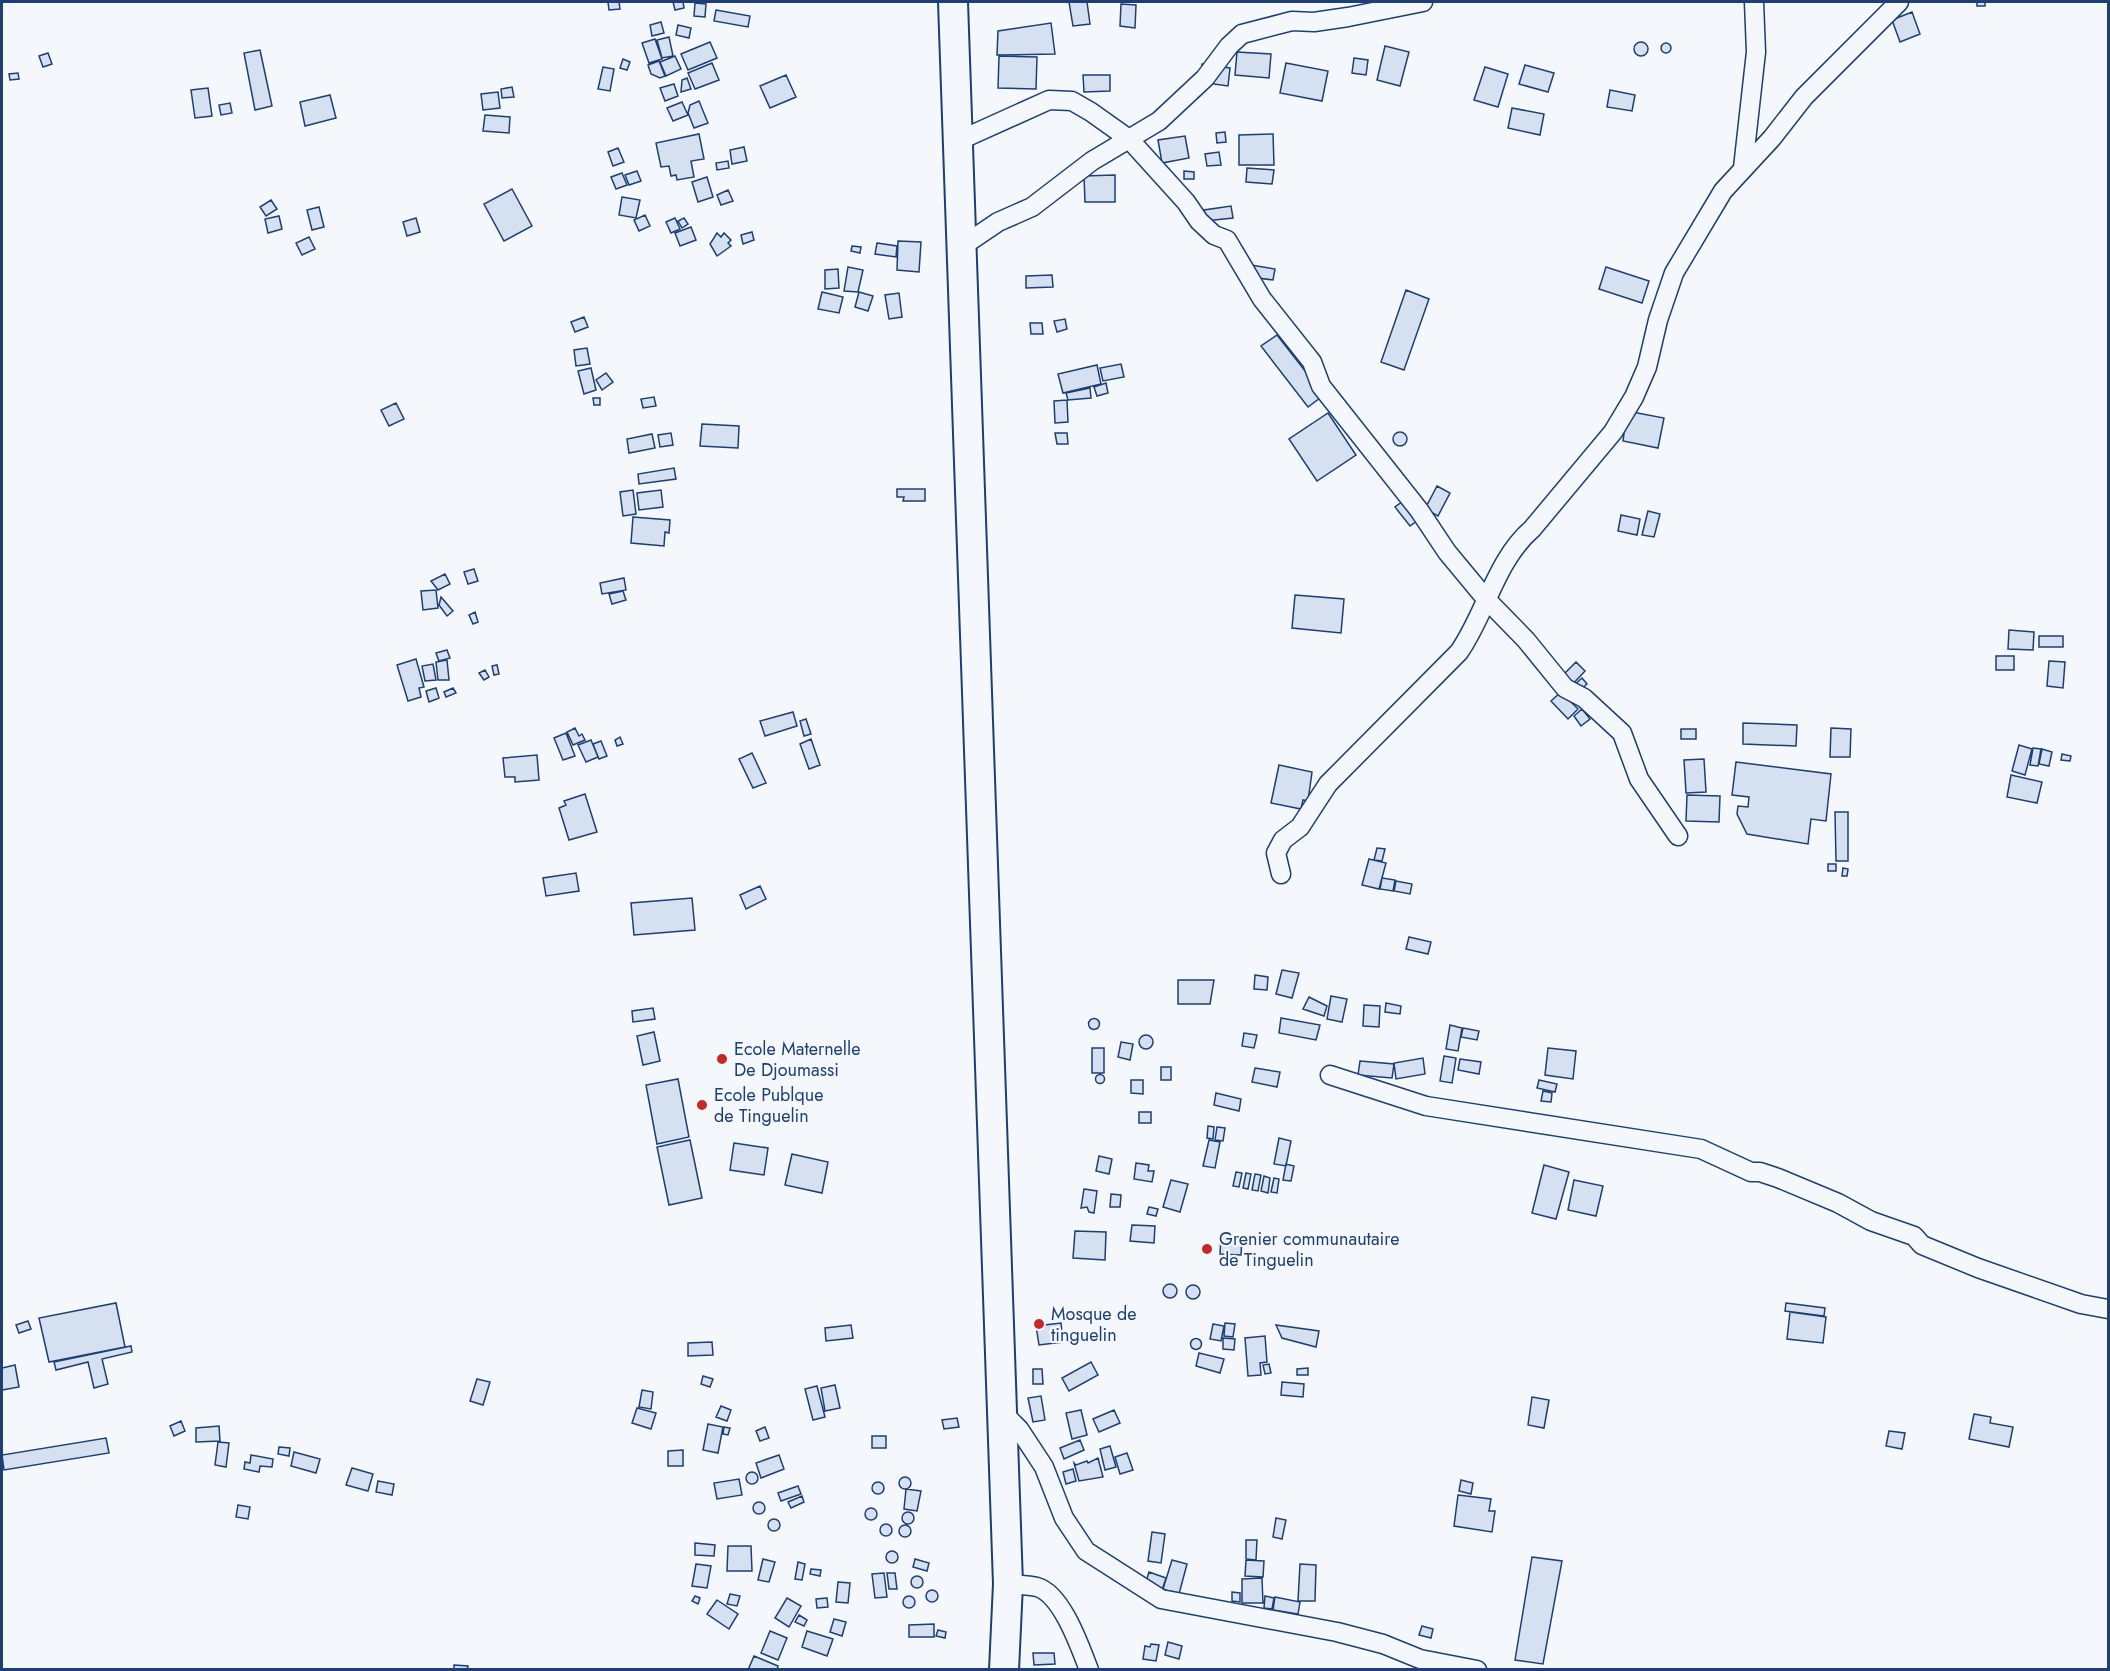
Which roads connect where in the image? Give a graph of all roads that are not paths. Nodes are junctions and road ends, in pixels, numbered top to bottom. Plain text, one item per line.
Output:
1 (953, 2) edge
2 (1423, 2) edge
3 (1755, 2) edge
4 (1899, 2) edge
5 (1129, 139) junction
6 (958, 141) junction
7 (1743, 168) junction
8 (961, 247) junction
9 (1486, 599) junction
10 (1678, 836) dead end
11 (1281, 874) dead end
12 (1330, 1075) dead end
13 (2109, 1309) edge
14 (1001, 1411) junction
15 (1008, 1584) junction
16 (1004, 1670) edge
17 (1089, 1670) edge
18 (1477, 1670) edge

1 - 6 main road
2 - 5 street
3 - 7 street
4 - 7 street
5 - 6 street
5 - 8 street
5 - 9 street
6 - 8 main road
7 - 9 street
8 - 14 main road
9 - 10 street
9 - 11 street
12 - 13 street
14 - 15 main road
14 - 18 street
15 - 16 main road
15 - 17 street

